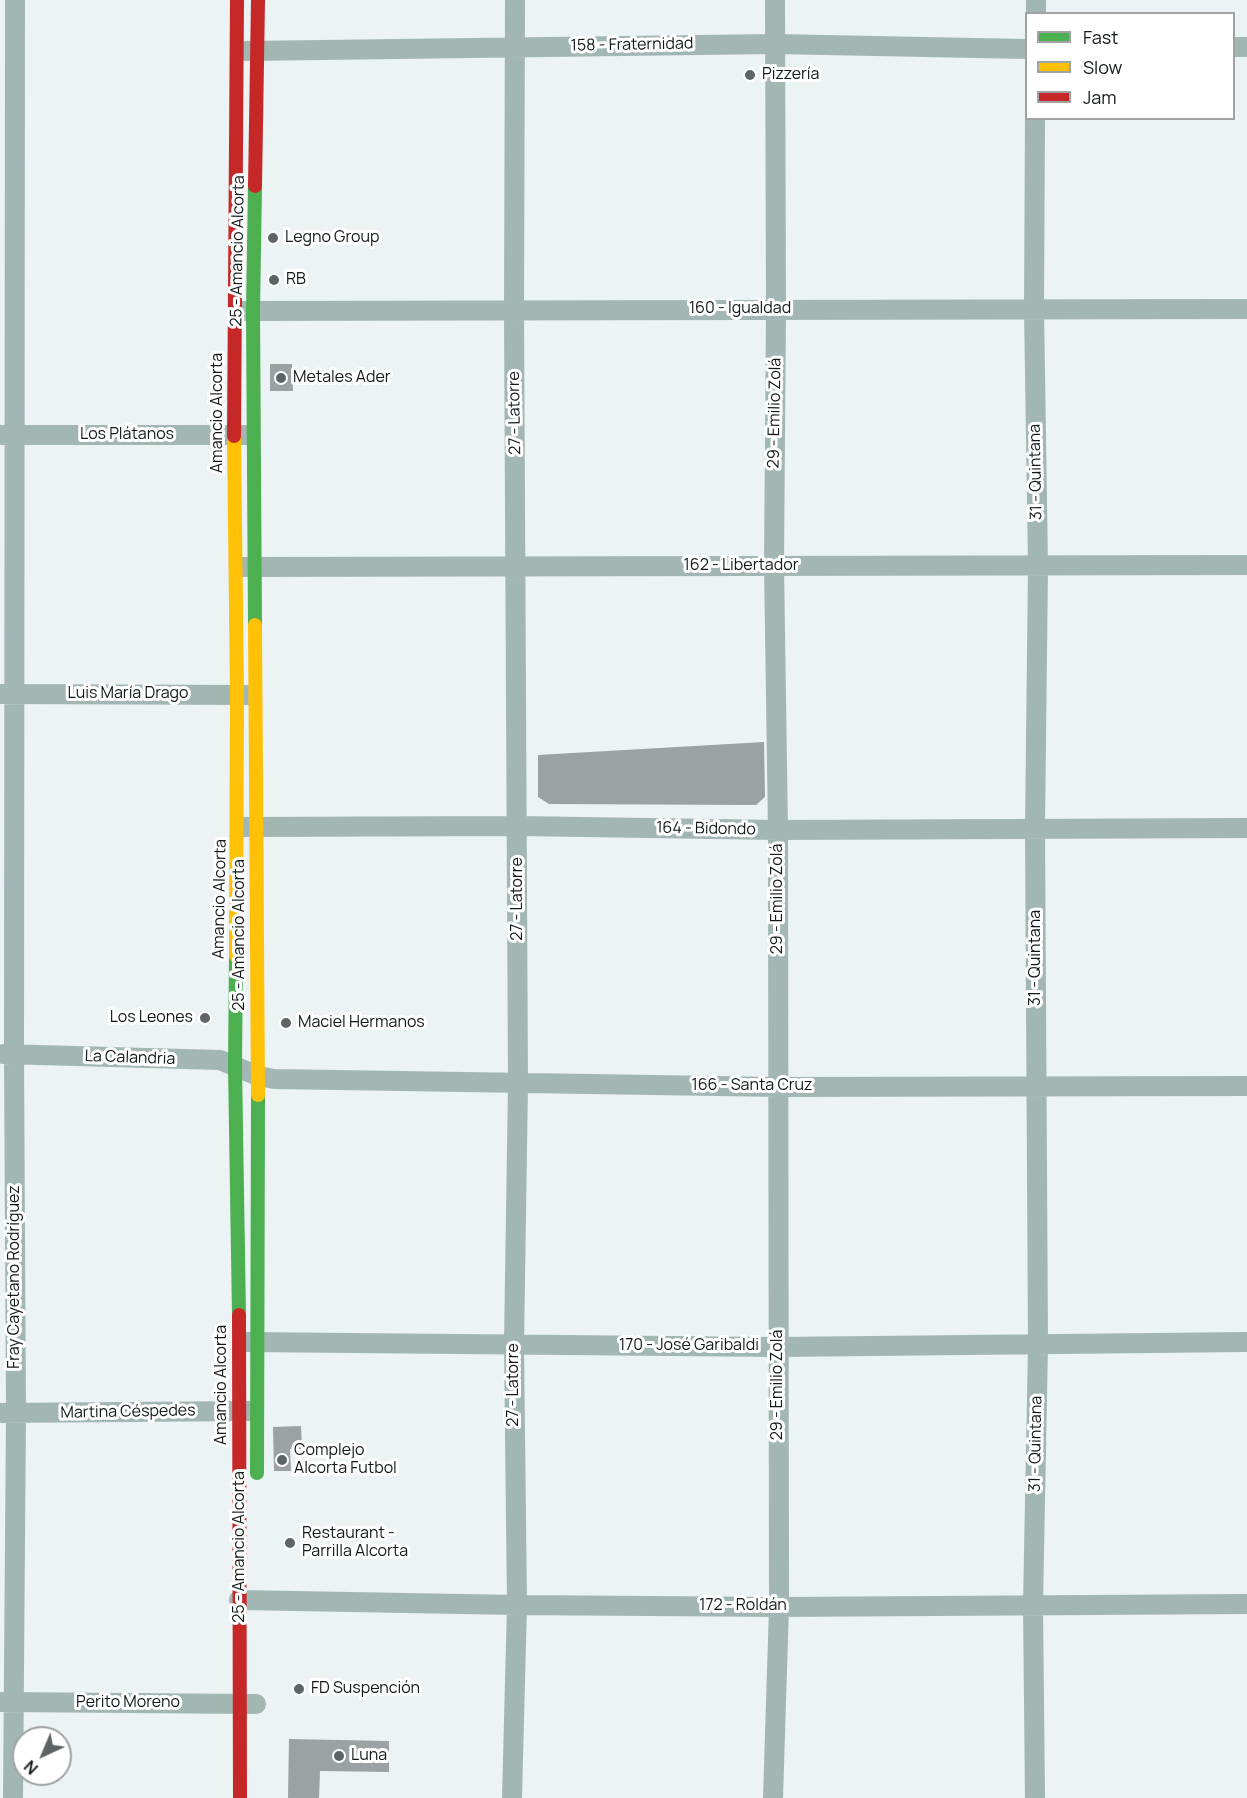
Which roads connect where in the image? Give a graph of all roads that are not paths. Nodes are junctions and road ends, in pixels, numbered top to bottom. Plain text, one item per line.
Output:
1 (15, 0) edge
2 (237, 0) edge
3 (258, 0) edge
4 (515, 0) edge
5 (775, 0) edge
6 (774, 44) junction
7 (515, 47) junction
8 (1025, 49) edge
9 (237, 51) junction
10 (258, 51) junction
11 (1035, 120) edge
12 (776, 309) junction
13 (1034, 309) junction
14 (1247, 309) edge
15 (243, 310) junction
16 (514, 310) junction
17 (6, 435) edge
18 (234, 435) junction
19 (254, 435) junction
20 (774, 565) junction
21 (1247, 565) edge
22 (1038, 566) junction
23 (235, 567) junction
24 (516, 567) junction
25 (255, 568) junction
26 (7, 694) edge
27 (246, 695) junction
28 (518, 826) junction
29 (247, 827) junction
30 (1035, 828) junction
31 (1247, 828) edge
32 (778, 830) junction
33 (7, 1054) edge
34 (235, 1066) junction
35 (258, 1076) junction
36 (518, 1084) junction
37 (1037, 1085) junction
38 (1247, 1086) edge
39 (779, 1087) junction
40 (248, 1342) junction
41 (1247, 1342) edge
42 (514, 1345) junction
43 (1038, 1345) junction
44 (778, 1347) junction
45 (247, 1411) junction
46 (8, 1413) edge
47 (256, 1482) dead end
48 (252, 1600) junction
49 (1247, 1604) edge
50 (517, 1605) junction
51 (1033, 1605) junction
52 (779, 1607) junction
53 (6, 1702) edge
54 (252, 1704) junction
55 (13, 1798) edge
56 (240, 1798) edge
57 (512, 1798) edge
58 (773, 1798) edge
59 (1035, 1798) edge

1 - 17 street, Fray Cayetano Rodríguez
2 - 9 main road, Amancio Alcorta
3 - 10 main road, 25 - Amancio Alcorta
4 - 7 street, 27 - Latorre
5 - 6 street, 29 - Emilio Zolá
6 - 7 street, 158 - Fraternidad
6 - 8 street, 158 - Fraternidad
6 - 12 street, 29 - Emilio Zolá
7 - 10 street, 158 - Fraternidad
7 - 16 street, 27 - Latorre
9 - 10 street, 158 - Fraternidad
9 - 15 main road, Amancio Alcorta
10 - 15 main road, 25 - Amancio Alcorta
11 - 13 street, 31 - Quintana
12 - 13 street, 160 - Igualdad
12 - 16 street, 160 - Igualdad
12 - 20 street, 29 - Emilio Zolá
13 - 14 street, 160 - Igualdad
13 - 22 street, 31 - Quintana
15 - 16 street, 160 - Igualdad
15 - 18 main road, Amancio Alcorta
15 - 19 main road, 25 - Amancio Alcorta
16 - 24 street, 27 - Latorre
17 - 18 street, Los Plátanos
17 - 26 street, Fray Cayetano Rodríguez
18 - 19 street, Los Plátanos
18 - 23 main road, Amancio Alcorta
19 - 25 main road, 25 - Amancio Alcorta
20 - 22 street, 162 - Libertador
20 - 24 street, 162 - Libertador
20 - 32 street, 29 - Emilio Zolá
21 - 22 street, 162 - Libertador
22 - 30 street, 31 - Quintana
23 - 25 street, 162 - Libertador
23 - 27 main road, Amancio Alcorta
24 - 25 street, 162 - Libertador
24 - 28 street, 27 - Latorre
25 - 27 main road, 25 - Amancio Alcorta
26 - 27 street, Luis María Drago
26 - 33 street, Fray Cayetano Rodríguez
27 - 29 main road, 25 - Amancio Alcorta
27 - 29 main road, Amancio Alcorta
28 - 29 street, 164 - Bidondo
28 - 32 street, 164 - Bidondo
28 - 36 street, 27 - Latorre
29 - 34 main road, Amancio Alcorta
29 - 35 main road, 25 - Amancio Alcorta
30 - 31 street, 164 - Bidondo
30 - 32 street, 164 - Bidondo
30 - 37 street, 31 - Quintana
32 - 39 street, 29 - Emilio Zolá
33 - 34 street, La Calandria
33 - 46 street, Fray Cayetano Rodríguez
34 - 35 street, La Calandria
34 - 40 main road, Amancio Alcorta
35 - 36 street, 166 - Santa Cruz
35 - 40 main road, 25 - Amancio Alcorta
36 - 39 street, 166 - Santa Cruz
36 - 42 street, 27 - Latorre
37 - 38 street, 166 - Santa Cruz
37 - 39 street, 166 - Santa Cruz
37 - 43 street, 31 - Quintana
39 - 44 street, 29 - Emilio Zolá
40 - 42 street, 170 - José Garibaldi
40 - 45 main road, 25 - Amancio Alcorta
40 - 45 main road, Amancio Alcorta
41 - 43 street, 170 - José Garibaldi
42 - 44 street, 170 - José Garibaldi
42 - 50 street, 27 - Latorre
43 - 44 street, 170 - José Garibaldi
43 - 51 street, 31 - Quintana
44 - 52 street, 29 - Emilio Zolá
45 - 46 street, Martina Céspedes
45 - 47 main road, 25 - Amancio Alcorta
45 - 48 main road, Amancio Alcorta
46 - 53 street, Fray Cayetano Rodríguez
48 - 50 street, 172 - Roldán
48 - 54 main road, Amancio Alcorta
49 - 51 street, 172 - Roldán
50 - 52 street, 172 - Roldán
50 - 57 street, 27 - Latorre
51 - 52 street, 172 - Roldán
51 - 59 street, 31 - Quintana
52 - 58 street, 29 - Emilio Zolá
53 - 54 street, Perito Moreno
53 - 55 street, Fray Cayetano Rodríguez
54 - 56 main road, Amancio Alcorta

